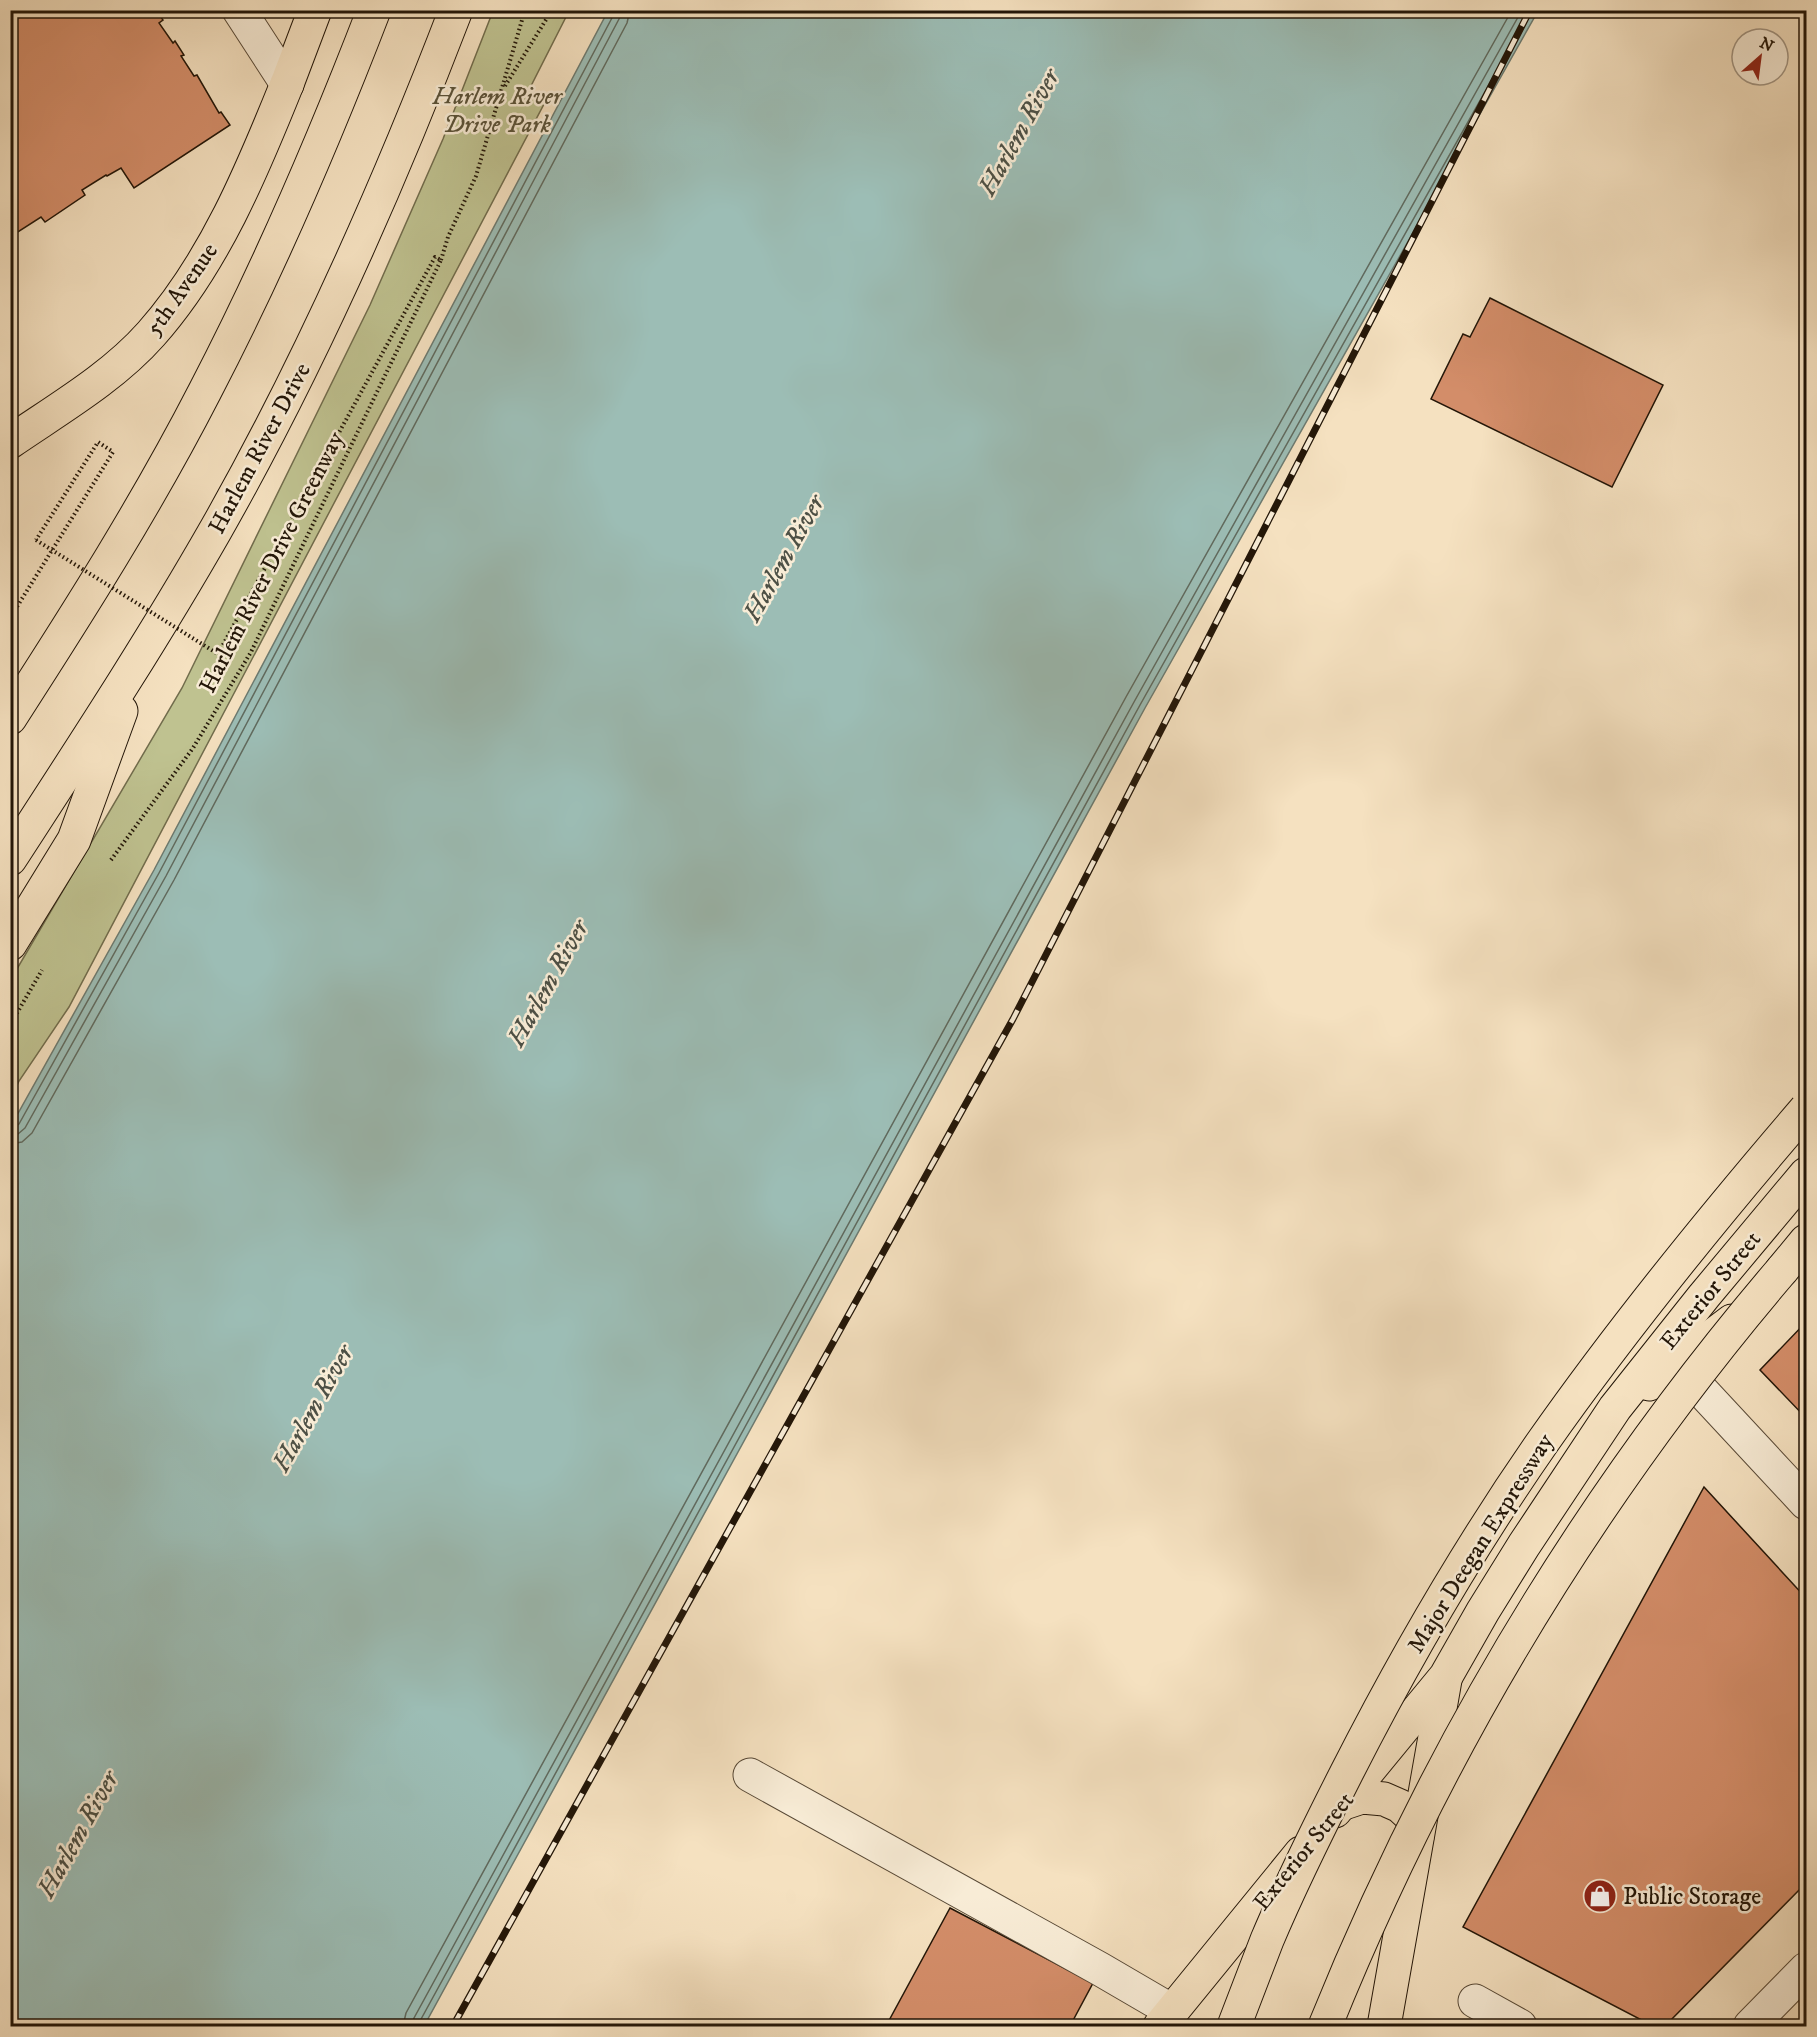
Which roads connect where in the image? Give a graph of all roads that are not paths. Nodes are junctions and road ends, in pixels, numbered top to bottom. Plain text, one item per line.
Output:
1 (239, 10) edge
2 (315, 10) edge
3 (374, 10) edge
4 (456, 10) edge
5 (287, 84) junction
6 (10, 442) edge
7 (142, 653) junction
8 (10, 718) edge
9 (10, 859) edge
10 (10, 944) edge
11 (1806, 1108) edge
12 (1806, 1174) edge
13 (1806, 1241) edge
14 (1798, 1261) edge
15 (1669, 1357) junction
16 (1806, 1503) edge
17 (1446, 1676) junction
18 (750, 1775) dead end
19 (1341, 1804) junction
20 (1417, 1837) junction
21 (1806, 1969) edge
22 (1475, 2001) dead end
23 (1166, 2019) edge
24 (1234, 2026) edge
25 (1325, 2026) edge
26 (1384, 2026) edge
27 (1520, 2026) edge
28 (1750, 2026) edge

1 - 5 street
2 - 5 main road, 5th Avenue
3 - 8 main road
4 - 7 main road, Harlem River Drive
5 - 6 main road, 5th Avenue
7 - 9 main road, Harlem River Drive
7 - 10 main road
11 - 24 main road, Major Deegan Expressway, bridge
12 - 15 main road, Exterior Street
13 - 14 main road
14 - 15 main road, Exterior Street
14 - 25 main road, bridge
15 - 16 street
15 - 17 main road, Exterior Street
17 - 19 main road, Exterior Street
17 - 20 main road, Exterior Street
18 - 23 street
19 - 20 main road
19 - 23 main road, Exterior Street
20 - 26 main road, Exterior Street
21 - 28 street
22 - 27 street

